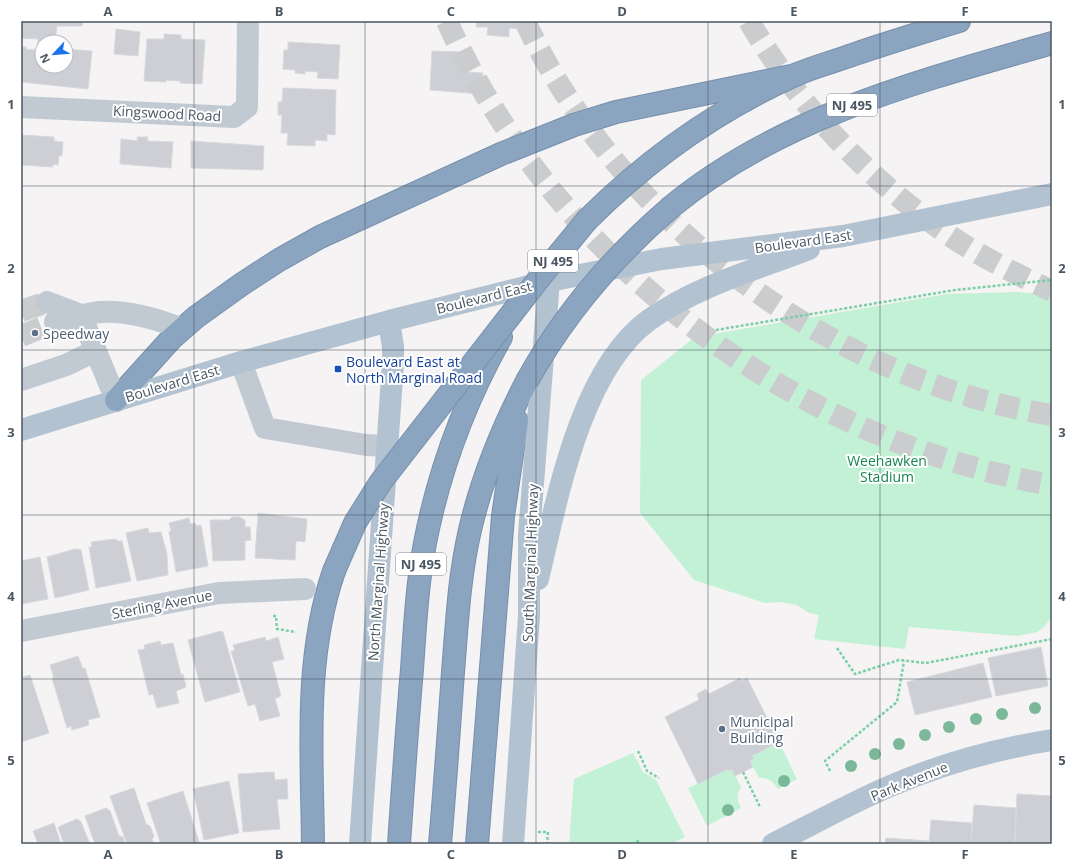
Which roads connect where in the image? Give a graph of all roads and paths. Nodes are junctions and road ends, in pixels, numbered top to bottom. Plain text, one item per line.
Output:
1 (248, 21) edge
2 (959, 21) edge
3 (1052, 43) edge
4 (796, 75) junction
5 (21, 107) edge
6 (1052, 194) edge
7 (843, 236) junction
8 (1052, 280) edge
9 (550, 281) junction
10 (47, 302) tunnel mouth
11 (520, 303) junction
12 (81, 315) junction
13 (389, 321) junction
14 (55, 322) tunnel mouth
15 (182, 329) junction
16 (716, 330) dead end
17 (95, 351) junction
18 (241, 362) junction
19 (21, 380) edge
20 (527, 381) junction
21 (116, 400) junction
22 (21, 430) edge
23 (387, 446) junction
24 (305, 589) dead end
25 (269, 615) dead end
26 (529, 616) junction
27 (21, 631) edge
28 (299, 633) dead end
29 (1052, 639) edge
30 (837, 648) dead end
31 (1052, 649) edge
32 (904, 661) junction
33 (1052, 740) edge
34 (638, 751) dead end
35 (830, 771) dead end
36 (743, 772) dead end
37 (659, 778) dead end
38 (760, 807) dead end
39 (537, 832) dead end
40 (637, 840) dead end
41 (313, 844) edge
42 (360, 844) edge
43 (399, 844) edge
44 (440, 844) edge
45 (477, 844) edge
46 (513, 844) edge
47 (547, 844) edge
48 (639, 844) edge
49 (773, 844) edge

1 - 5 street, Kingswood Road
2 - 4 highway, NJ 495
3 - 20 highway, NJ 495, bridge
4 - 11 highway, NJ 495, bridge
4 - 15 highway
6 - 7 main road, Boulevard East
7 - 9 main road, Boulevard East
7 - 26 main road
8 - 16 path
9 - 13 main road, Boulevard East
9 - 26 main road, South Marginal Highway
10 - 12 street
11 - 41 highway, bridge
11 - 43 highway, NJ 495, bridge
12 - 14 street
12 - 15 street
12 - 17 street
13 - 18 main road, Boulevard East
13 - 23 main road, North Marginal Highway
15 - 21 highway
17 - 19 street
17 - 21 street
18 - 21 main road, Boulevard East
18 - 23 street
20 - 44 highway, NJ 495
20 - 45 highway
21 - 22 main road, Boulevard East
23 - 42 main road, North Marginal Highway
24 - 27 street, Sterling Avenue
25 - 28 path
26 - 46 main road, South Marginal Highway
29 - 31 path
29 - 32 path
30 - 32 path
32 - 35 path
33 - 49 main road, Park Avenue
34 - 37 path
36 - 38 path
39 - 47 path
40 - 48 path

